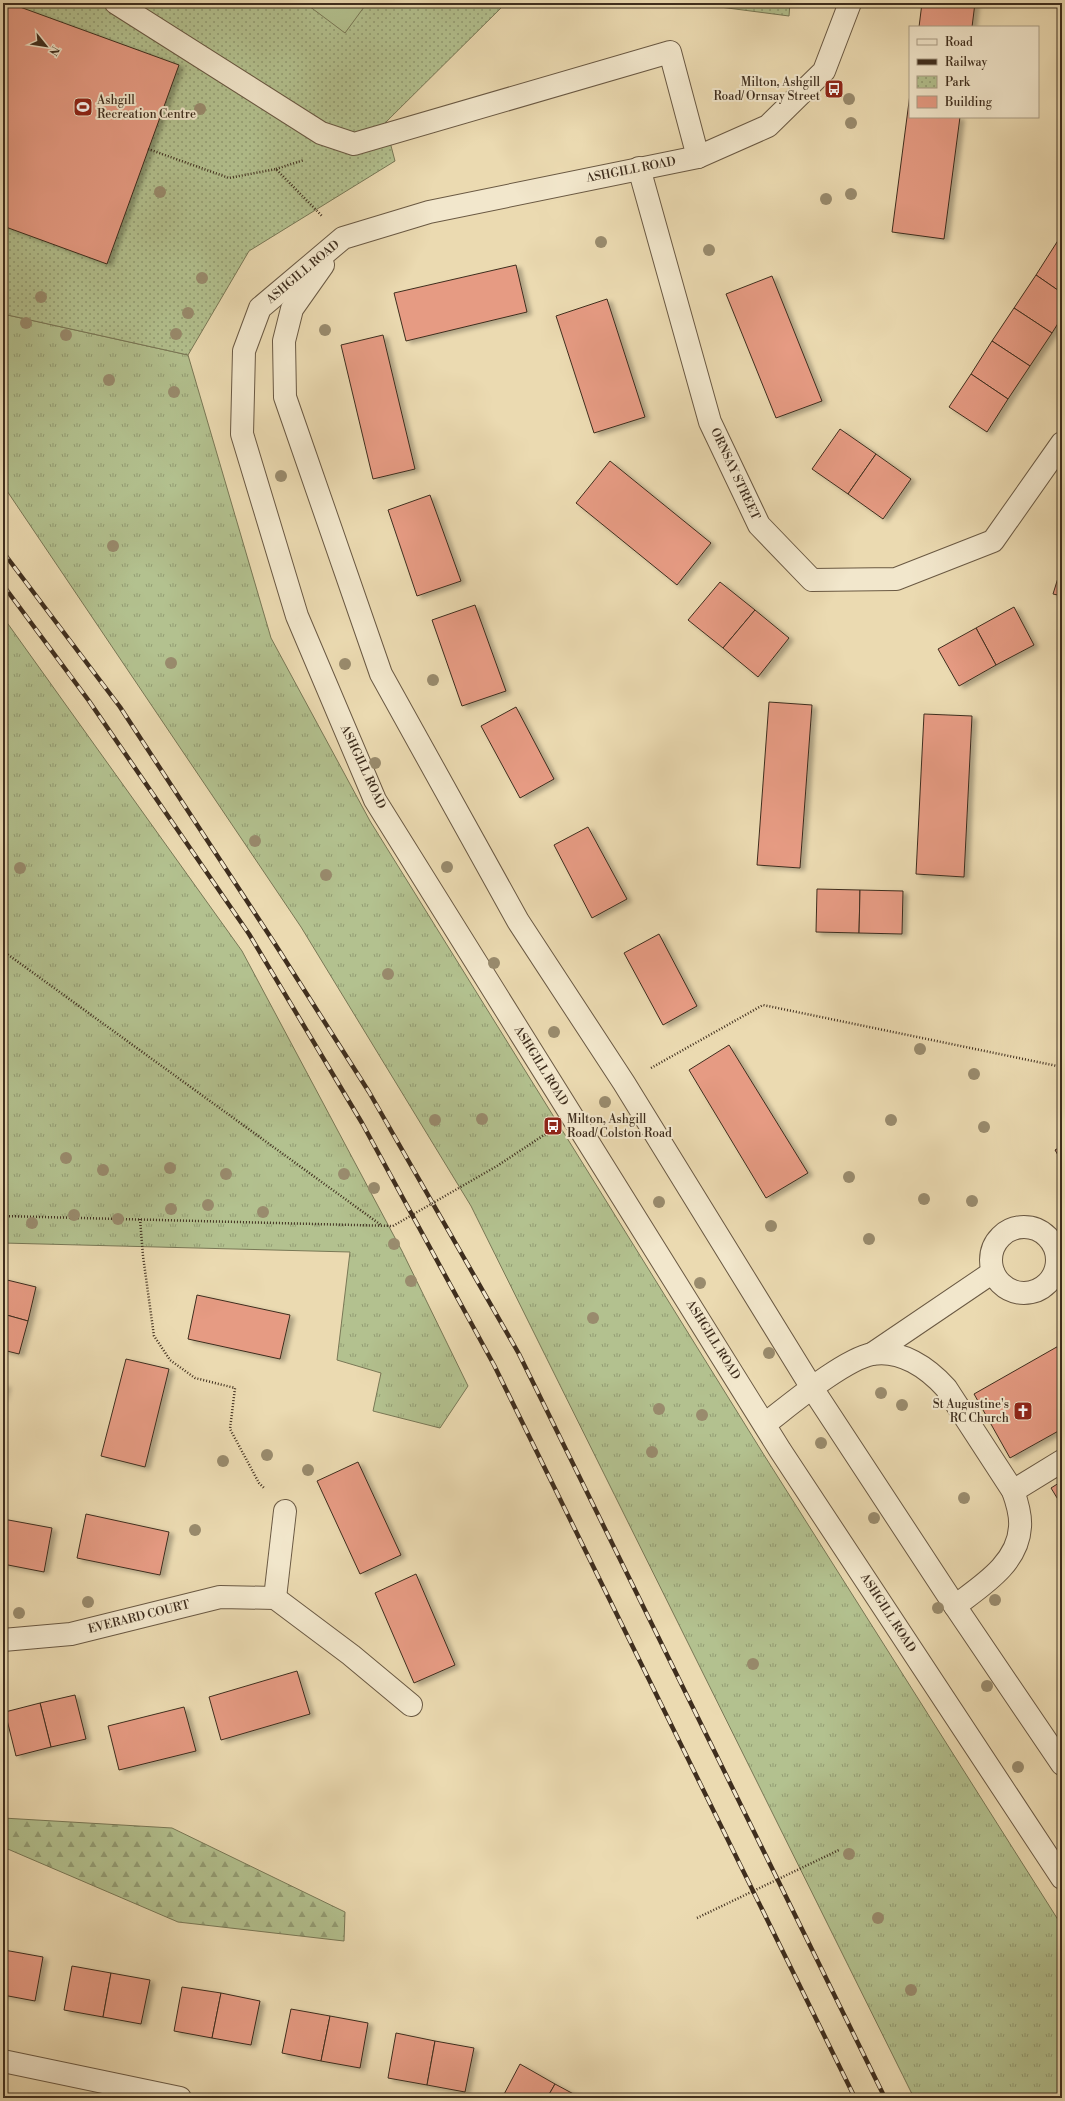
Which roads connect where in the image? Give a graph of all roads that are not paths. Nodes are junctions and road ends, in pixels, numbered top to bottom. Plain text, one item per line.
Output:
1 (116, 3) edge
2 (850, 3) edge
3 (698, 157) junction
4 (640, 168) junction
5 (343, 238) junction
6 (1062, 443) edge
7 (993, 1272) dead end
8 (872, 1354) junction
9 (812, 1388) junction
10 (765, 1424) junction
11 (1062, 1461) edge
12 (1013, 1491) junction
13 (285, 1511) road end
14 (275, 1598) junction
15 (955, 1606) junction
16 (3, 1640) edge
17 (411, 1705) dead end
18 (1062, 1764) edge
19 (1062, 1878) edge
20 (3, 2061) edge
21 (180, 2098) edge

1 - 3 street
2 - 3 street, ASHGILL ROAD
3 - 4 street, ASHGILL ROAD
4 - 5 street, ASHGILL ROAD
4 - 6 street, ORNSAY STREET
5 - 9 street, ASHGILL ROAD
5 - 10 street, ASHGILL ROAD
7 - 8 street
8 - 9 street
8 - 12 street
9 - 10 street
9 - 15 street, ASHGILL ROAD
10 - 19 street, ASHGILL ROAD
11 - 12 street
12 - 15 street
13 - 14 street
14 - 16 street, EVERARD COURT
14 - 17 street
15 - 18 street, ASHGILL ROAD
20 - 21 street

